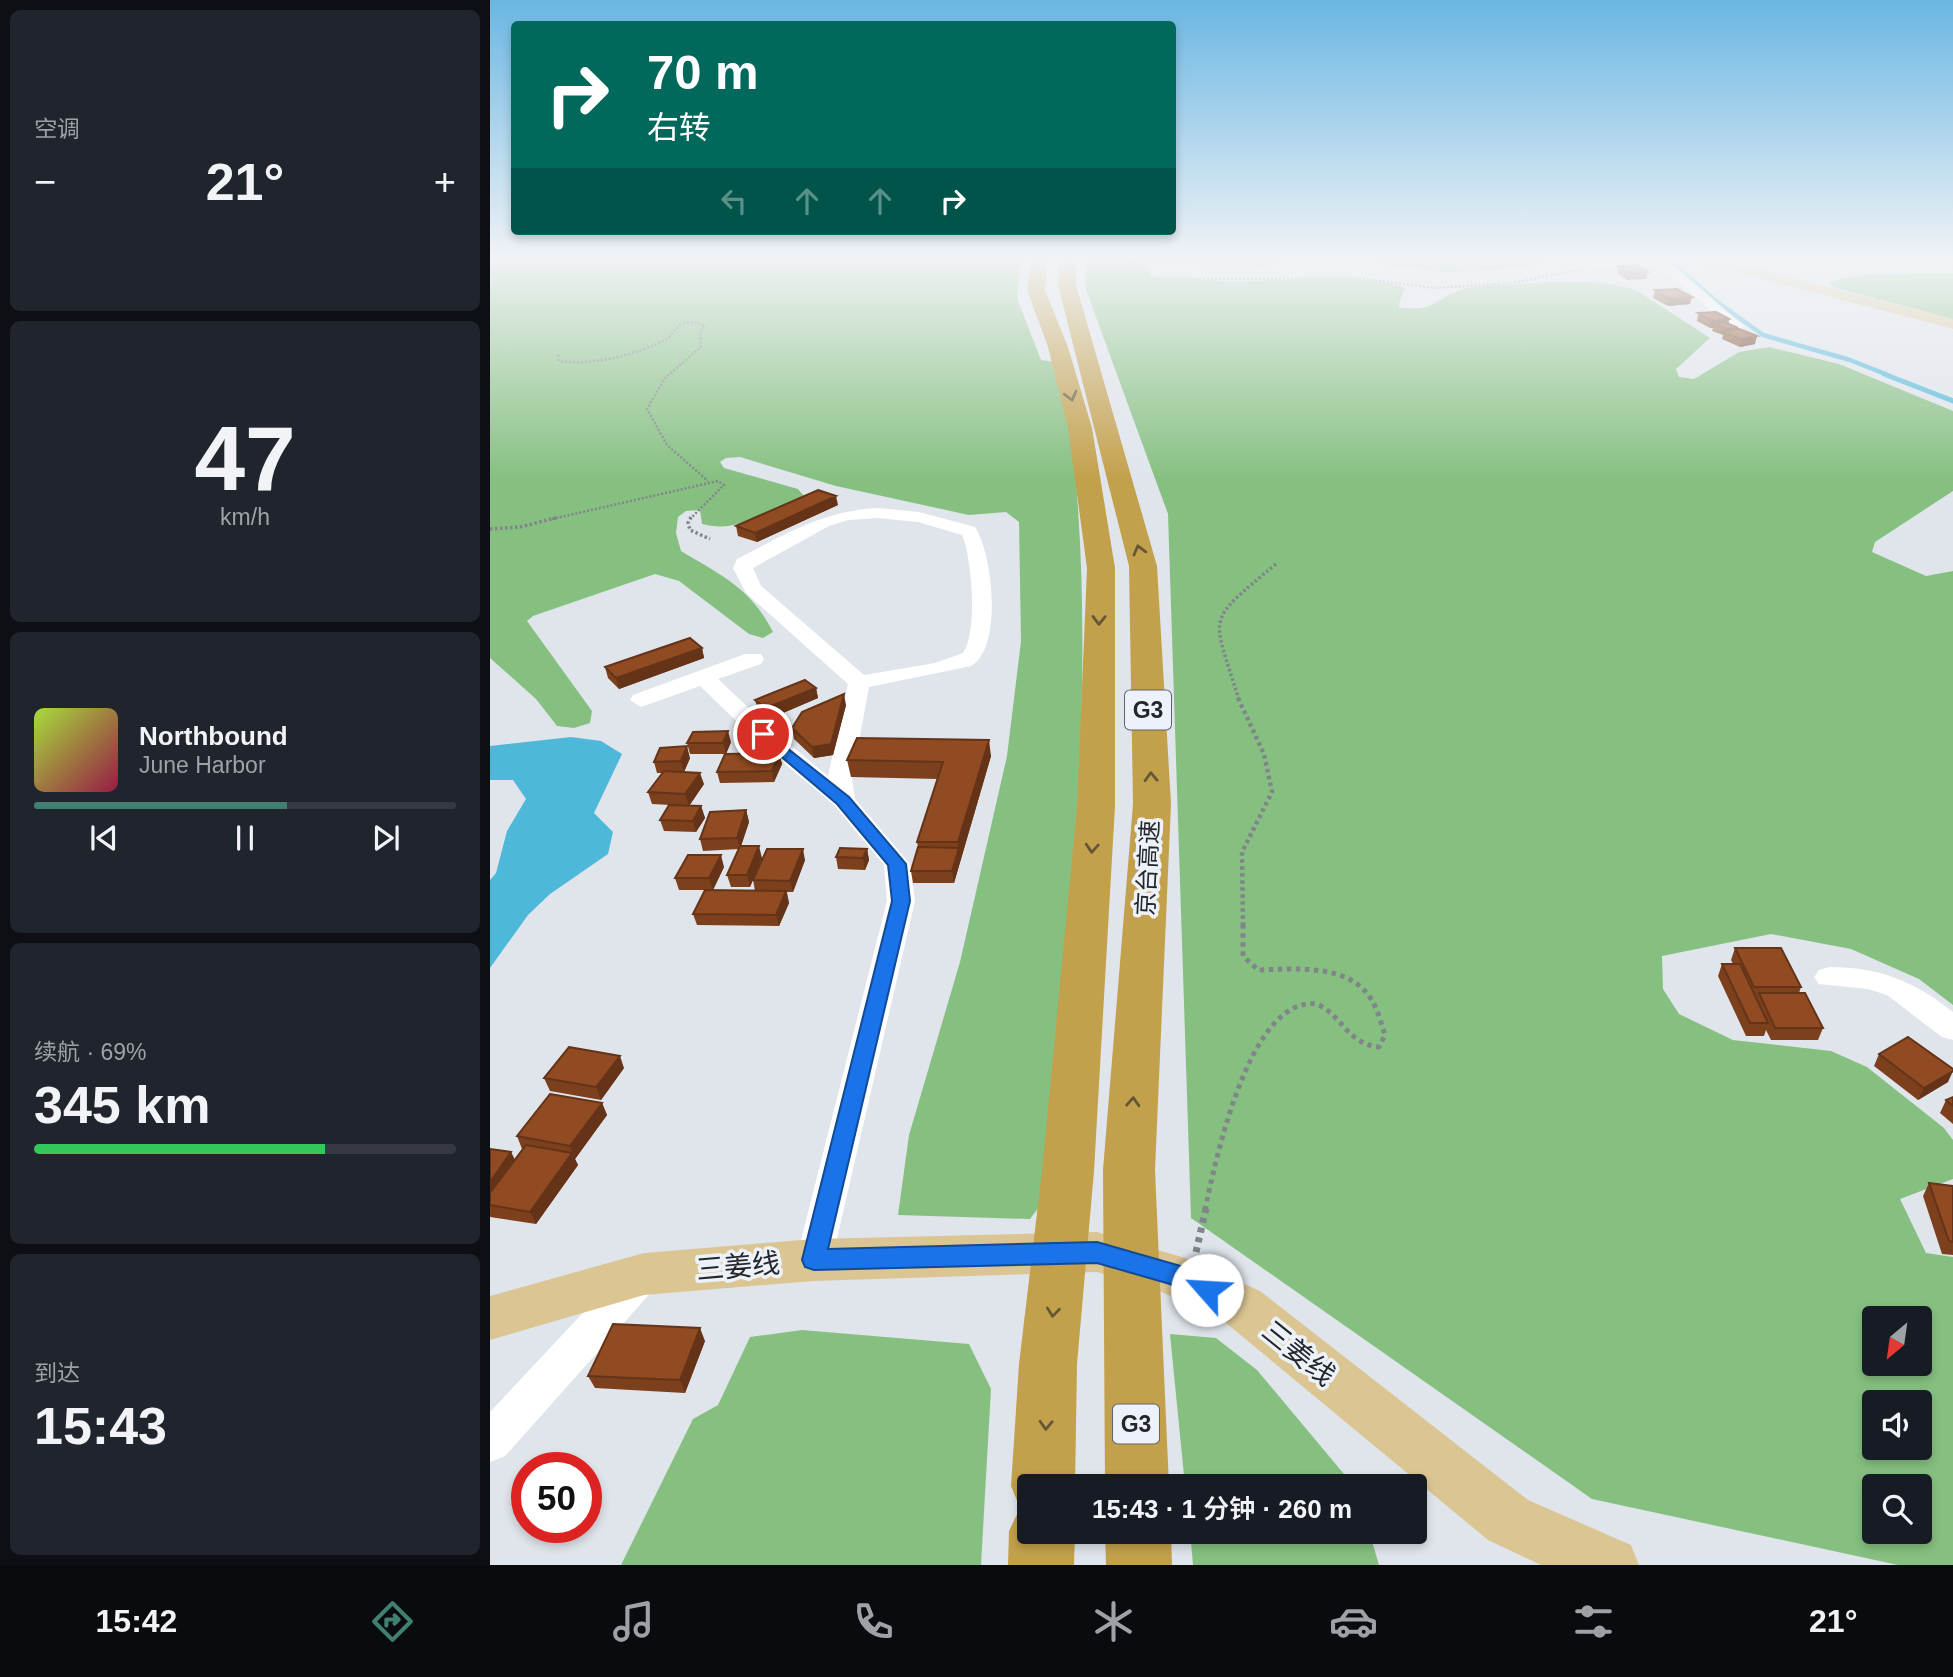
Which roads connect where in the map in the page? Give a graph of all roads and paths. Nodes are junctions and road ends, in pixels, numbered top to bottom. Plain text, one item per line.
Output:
1 (674, 333) edge
2 (700, 333) edge
3 (1053, 333) edge
4 (1081, 333) edge
5 (558, 355) dead end
6 (708, 481) junction
7 (490, 529) edge
8 (710, 539) dead end
9 (1276, 564) dead end
10 (753, 660) dead end
11 (704, 677) junction
12 (859, 682) junction
13 (641, 700) dead end
14 (843, 800) junction
15 (1829, 977) dead end
16 (1953, 1029) edge
17 (814, 1260) junction
18 (645, 1274) junction
19 (1189, 1281) junction
20 (490, 1318) edge
21 (490, 1442) edge
22 (1044, 1474) edge
23 (1137, 1474) edge
24 (1042, 1544) edge
25 (1138, 1544) edge
26 (1041, 1565) edge
27 (1139, 1565) edge
28 (1611, 1565) edge

1 - 5 path
2 - 6 path
3 -> 22 highway, G3
23 -> 4 highway, 京台高速 / G3
6 - 7 path
6 - 8 path
9 - 19 path
10 - 11 street
11 - 13 street
11 - 14 street
12 - 12 street
12 - 14 street
14 - 17 street
15 - 16 street
17 - 18 main road, 三姜线
17 - 19 main road, 三姜线
18 - 20 main road, 三姜线
18 - 21 street
19 - 28 main road, 三姜线
24 - 26 highway
25 - 27 highway

